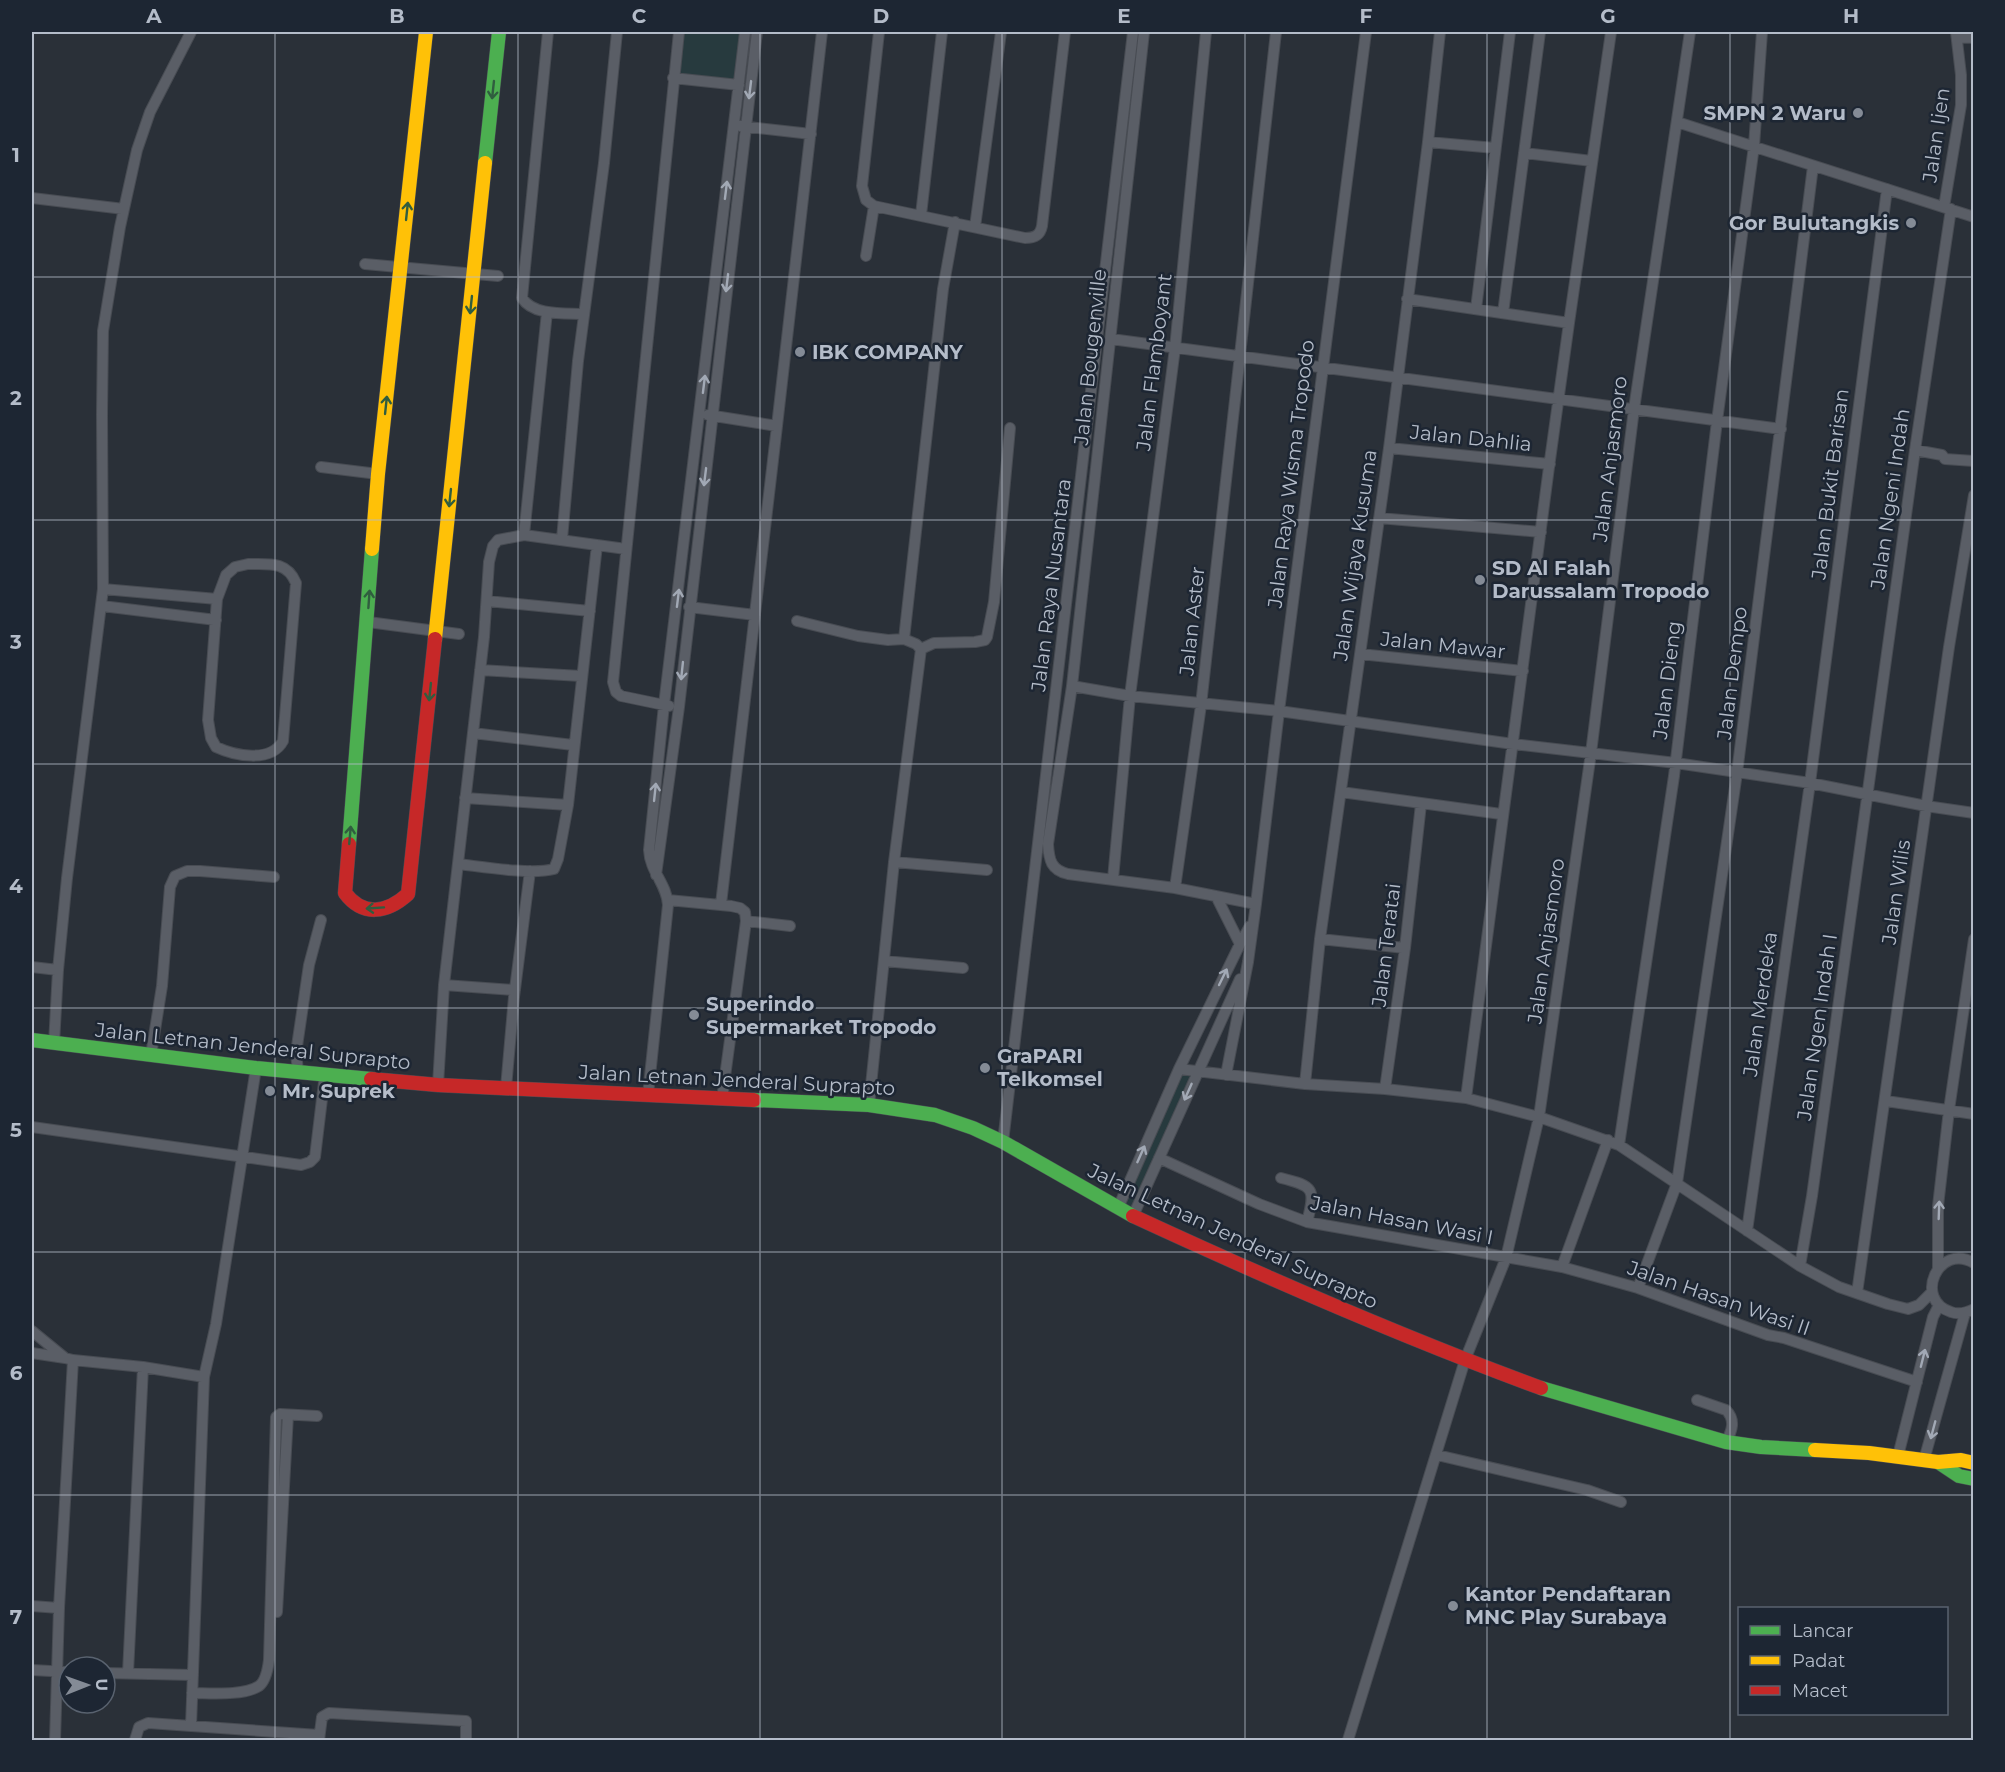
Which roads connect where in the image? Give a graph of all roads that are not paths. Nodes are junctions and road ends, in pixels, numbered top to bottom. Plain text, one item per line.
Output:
1 (191, 32) edge
2 (426, 32) edge
3 (499, 32) edge
4 (548, 32) edge
5 (617, 32) edge
6 (679, 32) edge
7 (745, 32) edge
8 (757, 32) edge
9 (822, 32) edge
10 (879, 32) edge
11 (942, 32) edge
12 (1001, 32) edge
13 (1065, 32) edge
14 (1133, 32) edge
15 (1144, 32) edge
16 (1206, 32) edge
17 (1276, 32) edge
18 (1366, 32) edge
19 (1440, 32) edge
20 (1510, 32) edge
21 (1539, 32) edge
22 (1611, 32) edge
23 (1690, 32) edge
24 (1762, 32) edge
25 (1957, 34) edge
26 (1974, 38) edge
27 (673, 78) junction
28 (739, 85) junction
29 (1677, 122) junction
30 (740, 126) junction
31 (811, 134) junction
32 (1428, 142) junction
33 (1754, 147) junction
34 (1495, 148) junction
35 (1524, 153) junction
36 (1592, 161) junction
37 (1813, 166) junction
38 (1887, 189) junction
39 (32, 198) edge
40 (874, 206) junction
41 (124, 208) junction
42 (1947, 208) junction
43 (921, 215) junction
44 (1974, 217) edge
45 (955, 222) junction
46 (975, 227) junction
47 (866, 256) dead end
48 (365, 264) dead end
49 (401, 268) junction
50 (474, 274) junction
51 (498, 276) dead end
52 (1407, 299) junction
53 (1476, 309) junction
54 (547, 312) junction
55 (1503, 313) junction
56 (584, 314) junction
57 (1569, 323) junction
58 (1111, 339) junction
59 (1175, 348) junction
60 (1240, 356) junction
61 (1323, 368) junction
62 (1398, 378) junction
63 (1558, 399) junction
64 (1634, 409) junction
65 (700, 414) junction
66 (712, 416) junction
67 (1717, 421) junction
68 (777, 426) junction
69 (1010, 428) dead end
70 (1781, 429) junction
71 (1389, 448) junction
72 (1915, 450) junction
73 (1974, 461) edge
74 (1550, 464) junction
75 (321, 467) dead end
76 (378, 474) junction
77 (1974, 495) edge
78 (1379, 518) junction
79 (1541, 532) junction
80 (524, 535) junction
81 (562, 539) junction
82 (597, 545) junction
83 (626, 549) junction
84 (103, 589) junction
85 (218, 599) junction
86 (487, 601) junction
87 (102, 606) junction
88 (689, 607) junction
89 (590, 611) junction
90 (755, 615) junction
91 (216, 620) junction
92 (797, 621) dead end
93 (368, 622) junction
94 (436, 631) junction
95 (459, 634) dead end
96 (904, 639) junction
97 (921, 650) junction
98 (1360, 654) junction
99 (480, 670) junction
100 (1523, 671) junction
101 (581, 676) junction
102 (1072, 686) junction
103 (1130, 696) junction
104 (664, 705) junction
105 (1201, 705) junction
106 (678, 707) junction
107 (1279, 711) junction
108 (1349, 722) junction
109 (472, 733) junction
110 (1513, 744) junction
111 (573, 746) junction
112 (1592, 753) junction
113 (1676, 764) junction
114 (1737, 773) junction
115 (1810, 783) junction
116 (1341, 792) junction
117 (1867, 793) junction
118 (465, 798) junction
119 (1420, 804) junction
120 (568, 805) junction
121 (1926, 806) junction
122 (1974, 813) edge
123 (1502, 814) junction
124 (894, 862) junction
125 (458, 864) junction
126 (987, 870) dead end
127 (530, 871) junction
128 (656, 875) junction
129 (274, 877) dead end
130 (1113, 879) junction
131 (1175, 888) junction
132 (1216, 896) junction
133 (668, 900) junction
134 (721, 904) junction
135 (1256, 904) junction
136 (321, 920) dead end
137 (746, 921) junction
138 (1254, 921) junction
139 (790, 926) dead end
140 (1320, 939) junction
141 (1974, 939) edge
142 (1240, 944) junction
143 (1405, 948) junction
144 (884, 961) junction
145 (1248, 963) junction
146 (32, 967) edge
147 (963, 968) dead end
148 (58, 970) junction
149 (444, 986) junction
150 (515, 990) junction
151 (32, 1040) edge
152 (54, 1044) junction
153 (151, 1055) junction
154 (256, 1068) junction
155 (1179, 1069) junction
156 (298, 1071) junction
157 (1198, 1071) junction
158 (325, 1074) junction
159 (1226, 1075) junction
160 (1305, 1084) junction
161 (438, 1085) junction
162 (506, 1088) junction
163 (1385, 1089) junction
164 (648, 1095) junction
165 (1466, 1098) junction
166 (722, 1099) junction
167 (1886, 1101) junction
168 (869, 1105) junction
169 (1949, 1110) junction
170 (1540, 1112) junction
171 (1974, 1114) edge
172 (32, 1127) edge
173 (1608, 1140) junction
174 (1003, 1142) junction
175 (1619, 1145) junction
176 (241, 1156) junction
177 (1159, 1158) junction
178 (1281, 1178) dead end
179 (1677, 1183) junction
180 (1118, 1208) junction
181 (1133, 1216) junction
182 (1307, 1222) junction
183 (1747, 1231) junction
184 (1506, 1258) junction
185 (1974, 1263) edge
186 (1800, 1266) junction
187 (1562, 1267) junction
188 (1938, 1268) junction
189 (1638, 1288) junction
190 (1932, 1292) junction
191 (1857, 1293) junction
192 (1939, 1305) junction
193 (1971, 1312) edge
194 (32, 1330) edge
195 (32, 1353) edge
196 (69, 1359) junction
197 (1465, 1360) junction
198 (143, 1367) junction
199 (204, 1377) junction
200 (1917, 1382) junction
201 (1697, 1400) dead end
202 (317, 1416) dead end
203 (1726, 1442) junction
204 (1437, 1455) junction
205 (1898, 1456) junction
206 (1931, 1461) junction
207 (1974, 1462) edge
208 (1974, 1479) edge
209 (1622, 1502) dead end
210 (32, 1606) edge
211 (58, 1608) junction
212 (62, 1655) edge
213 (32, 1670) edge
214 (57, 1671) edge
215 (117, 1673) edge
216 (128, 1673) junction
217 (193, 1676) junction
218 (192, 1693) junction
219 (58, 1715) edge
220 (191, 1726) junction
221 (319, 1738) edge
222 (55, 1740) edge
223 (135, 1740) edge
224 (466, 1740) edge
225 (1348, 1740) edge

1 - 41 street
49 -> 2 main road
3 -> 50 main road
4 - 54 street
5 - 56 street
6 - 27 street
7 - 28 street
8 -> 30 street
9 - 31 street
10 - 40 street
11 - 43 street
12 - 46 street
13 - 46 street
14 - 174 street, Jalan Raya Nusantara
15 - 58 street, Jalan Bougenville
16 - 59 street, Jalan Flamboyant
17 - 60 street, Jalan Aster
18 - 61 street, Jalan Raya Wisma Tropodo
19 - 32 street, Jalan Wijaya Kusuma
20 - 34 street
21 - 35 street
22 - 36 street
23 - 29 street, Jalan Anjasmoro
24 - 33 street, Jalan Dieng
25 - 26 street
25 - 42 street, Jalan Ijen
27 - 28 street
27 - 83 street
28 - 30 street
29 - 33 street
29 - 64 street, Jalan Anjasmoro
30 - 31 street
65 -> 30 street
30 -> 66 street
31 - 68 street
32 - 34 street
32 - 52 street, Jalan Wijaya Kusuma
33 - 37 street
33 - 67 street, Jalan Dieng
34 - 53 street
35 - 36 street
35 - 55 street
36 - 57 street
37 - 38 street
37 - 70 street, Jalan Dempo
38 - 42 street
38 - 115 street, Jalan Bukit Barisan
39 - 41 street
40 - 43 street
40 - 47 street
41 - 84 street
42 - 44 street
42 - 72 street, Jalan Ngeni Indah
43 - 45 street
45 - 46 street
45 - 96 street
48 - 49 street
49 - 50 street
76 -> 49 main road
50 - 51 street
50 -> 94 main road
52 - 53 street
52 - 62 street, Jalan Wijaya Kusuma
53 - 55 street
54 - 56 street
54 - 80 street
55 - 57 street
56 - 81 street
57 - 63 street
58 - 59 street
58 - 102 street, Jalan Bougenville
59 - 60 street
59 - 103 street, Jalan Flamboyant
60 - 61 street
60 - 105 street, Jalan Aster
61 - 62 street
61 - 107 street, Jalan Raya Wisma Tropodo
62 - 63 street
62 - 71 street, Jalan Wijaya Kusuma
63 - 64 street
63 - 74 street
64 - 67 street
64 - 112 street, Jalan Anjasmoro
65 - 66 street
104 -> 65 street
66 - 68 street
66 -> 88 street
67 - 70 street
67 - 113 street, Jalan Dieng
68 - 90 street
69 - 97 street
70 - 114 street, Jalan Dempo
71 - 74 street, Jalan Dahlia
71 - 78 street, Jalan Wijaya Kusuma
72 - 73 street
72 - 117 street, Jalan Ngeni Indah
74 - 79 street
75 - 76 street
93 -> 76 main road
77 - 121 street, Jalan Wilis
78 - 79 street
78 - 98 street, Jalan Wijaya Kusuma
79 - 100 street
80 - 81 street
80 - 86 street
81 - 82 street
82 - 83 street
82 - 89 street
83 - 104 street
84 - 85 street
84 - 87 street
85 - 91 street
85 - 91 street
86 - 89 street
86 - 99 street
87 - 91 street
87 - 148 street
88 - 90 street
88 -> 106 street
89 - 101 street
90 - 134 street
92 - 96 street
93 - 94 street
94 -> 93 main road
94 - 95 street
96 - 97 street
97 - 124 street
98 - 100 street, Jalan Mawar
98 - 108 street, Jalan Wijaya Kusuma
99 - 101 street
99 - 109 street
100 - 110 street
101 - 111 street
102 - 103 street
102 - 130 street, Jalan Bougenville
103 - 105 street
103 - 130 street, Jalan Flamboyant
104 - 106 street
128 -> 104 street
105 - 107 street
105 - 131 street, Jalan Aster
106 - 128 street
107 - 108 street
107 - 135 street, Jalan Raya Wisma Tropodo
108 - 110 street
108 - 116 street, Jalan Wijaya Kusuma
109 - 111 street
109 - 118 street
110 - 112 street
110 - 123 street
111 - 120 street
112 - 113 street
112 - 170 street, Jalan Anjasmoro
113 - 114 street
113 - 175 street, Jalan Dieng
114 - 115 street
114 - 179 street, Jalan Dempo
115 - 117 street
115 - 183 street, Jalan Merdeka
116 - 119 street
116 - 140 street, Jalan Wijaya Kusuma
117 - 121 street
117 - 186 street, Jalan Ngen Indah I
118 - 120 street
118 - 125 street
119 - 123 street
119 - 143 street, Jalan Teratai
120 - 127 street
121 - 122 street
121 - 167 street, Jalan Wilis
123 - 165 street
124 - 126 street
124 - 144 street
125 - 127 street
125 - 149 street
127 - 150 street
128 - 133 street
129 - 153 street
130 - 131 street
131 - 132 street
132 - 135 street
132 - 142 street
133 - 134 street
133 - 164 street
134 - 137 street
135 - 138 street, Jalan Raya Wisma Tropodo
136 - 156 street
137 - 139 street
137 - 166 street
138 - 142 street
138 - 145 street, Jalan Raya Wisma Tropodo
140 - 143 street
140 - 160 street, Jalan Wijaya Kusuma
141 - 169 street
155 -> 142 street
143 - 163 street, Jalan Teratai
144 - 147 street
144 - 168 street
145 - 157 street
145 - 159 street
146 - 148 street
148 - 152 street
149 - 150 street
149 - 161 street
150 - 162 street
151 - 152 main road, Jalan Letnan Jenderal Suprapto
152 - 153 main road, Jalan Letnan Jenderal Suprapto
153 - 154 main road, Jalan Letnan Jenderal Suprapto
154 - 156 main road, Jalan Letnan Jenderal Suprapto
154 - 176 street
155 - 157 street
180 -> 155 street
156 - 158 main road, Jalan Letnan Jenderal Suprapto
157 - 159 street
157 -> 177 street
158 - 161 main road, Jalan Letnan Jenderal Suprapto
158 - 176 street
159 - 160 street
160 - 163 street
161 - 162 main road, Jalan Letnan Jenderal Suprapto
162 - 164 main road, Jalan Letnan Jenderal Suprapto
163 - 165 street
164 - 166 main road, Jalan Letnan Jenderal Suprapto
165 - 170 street
166 - 168 main road, Jalan Letnan Jenderal Suprapto
167 - 169 street
167 - 191 street, Jalan Wilis
168 - 174 main road, Jalan Letnan Jenderal Suprapto
169 - 171 street
188 -> 169 street
170 - 173 street
170 - 184 street, Jalan Anjasmoro
172 - 176 street
173 - 175 street
173 - 187 street
174 - 180 main road, Jalan Letnan Jenderal Suprapto
175 - 179 street
176 - 199 street
177 - 181 street
177 - 182 street, Jalan Hasan Wasi I
178 - 182 street
179 - 183 street
179 - 189 street, Jalan Dempo
180 - 181 main road, Jalan Letnan Jenderal Suprapto
181 - 197 main road, Jalan Letnan Jenderal Suprapto
182 - 184 street, Jalan Hasan Wasi I
183 - 186 street
184 - 187 street, Jalan Hasan Wasi II
184 - 197 street, Jalan Anjasmoro
185 - 188 street
186 - 191 street
187 - 189 street, Jalan Hasan Wasi II
188 - 190 street
189 - 200 street, Jalan Hasan Wasi II
190 - 191 street
190 - 192 street
192 - 193 street
200 -> 192 street
193 -> 206 street
194 - 196 street
195 - 196 street
196 - 198 street
196 - 211 street
197 - 203 main road, Jalan Letnan Jenderal Suprapto
197 - 204 street, Jalan Anjasmoro
198 - 199 street
198 - 216 street
199 - 217 street
200 - 205 street
201 - 203 street
202 - 218 street
203 - 205 main road, Jalan Letnan Jenderal Suprapto
204 - 209 street
204 - 225 street, Jalan Anjasmoro
205 - 206 main road, Jalan Letnan Jenderal Suprapto
206 - 207 main road
206 - 208 main road
210 - 211 street
211 - 212 street
213 - 214 street
215 - 216 street
216 - 217 street
217 - 218 street
218 - 220 street
219 - 222 street
220 - 221 street
220 - 223 street
221 - 224 street

